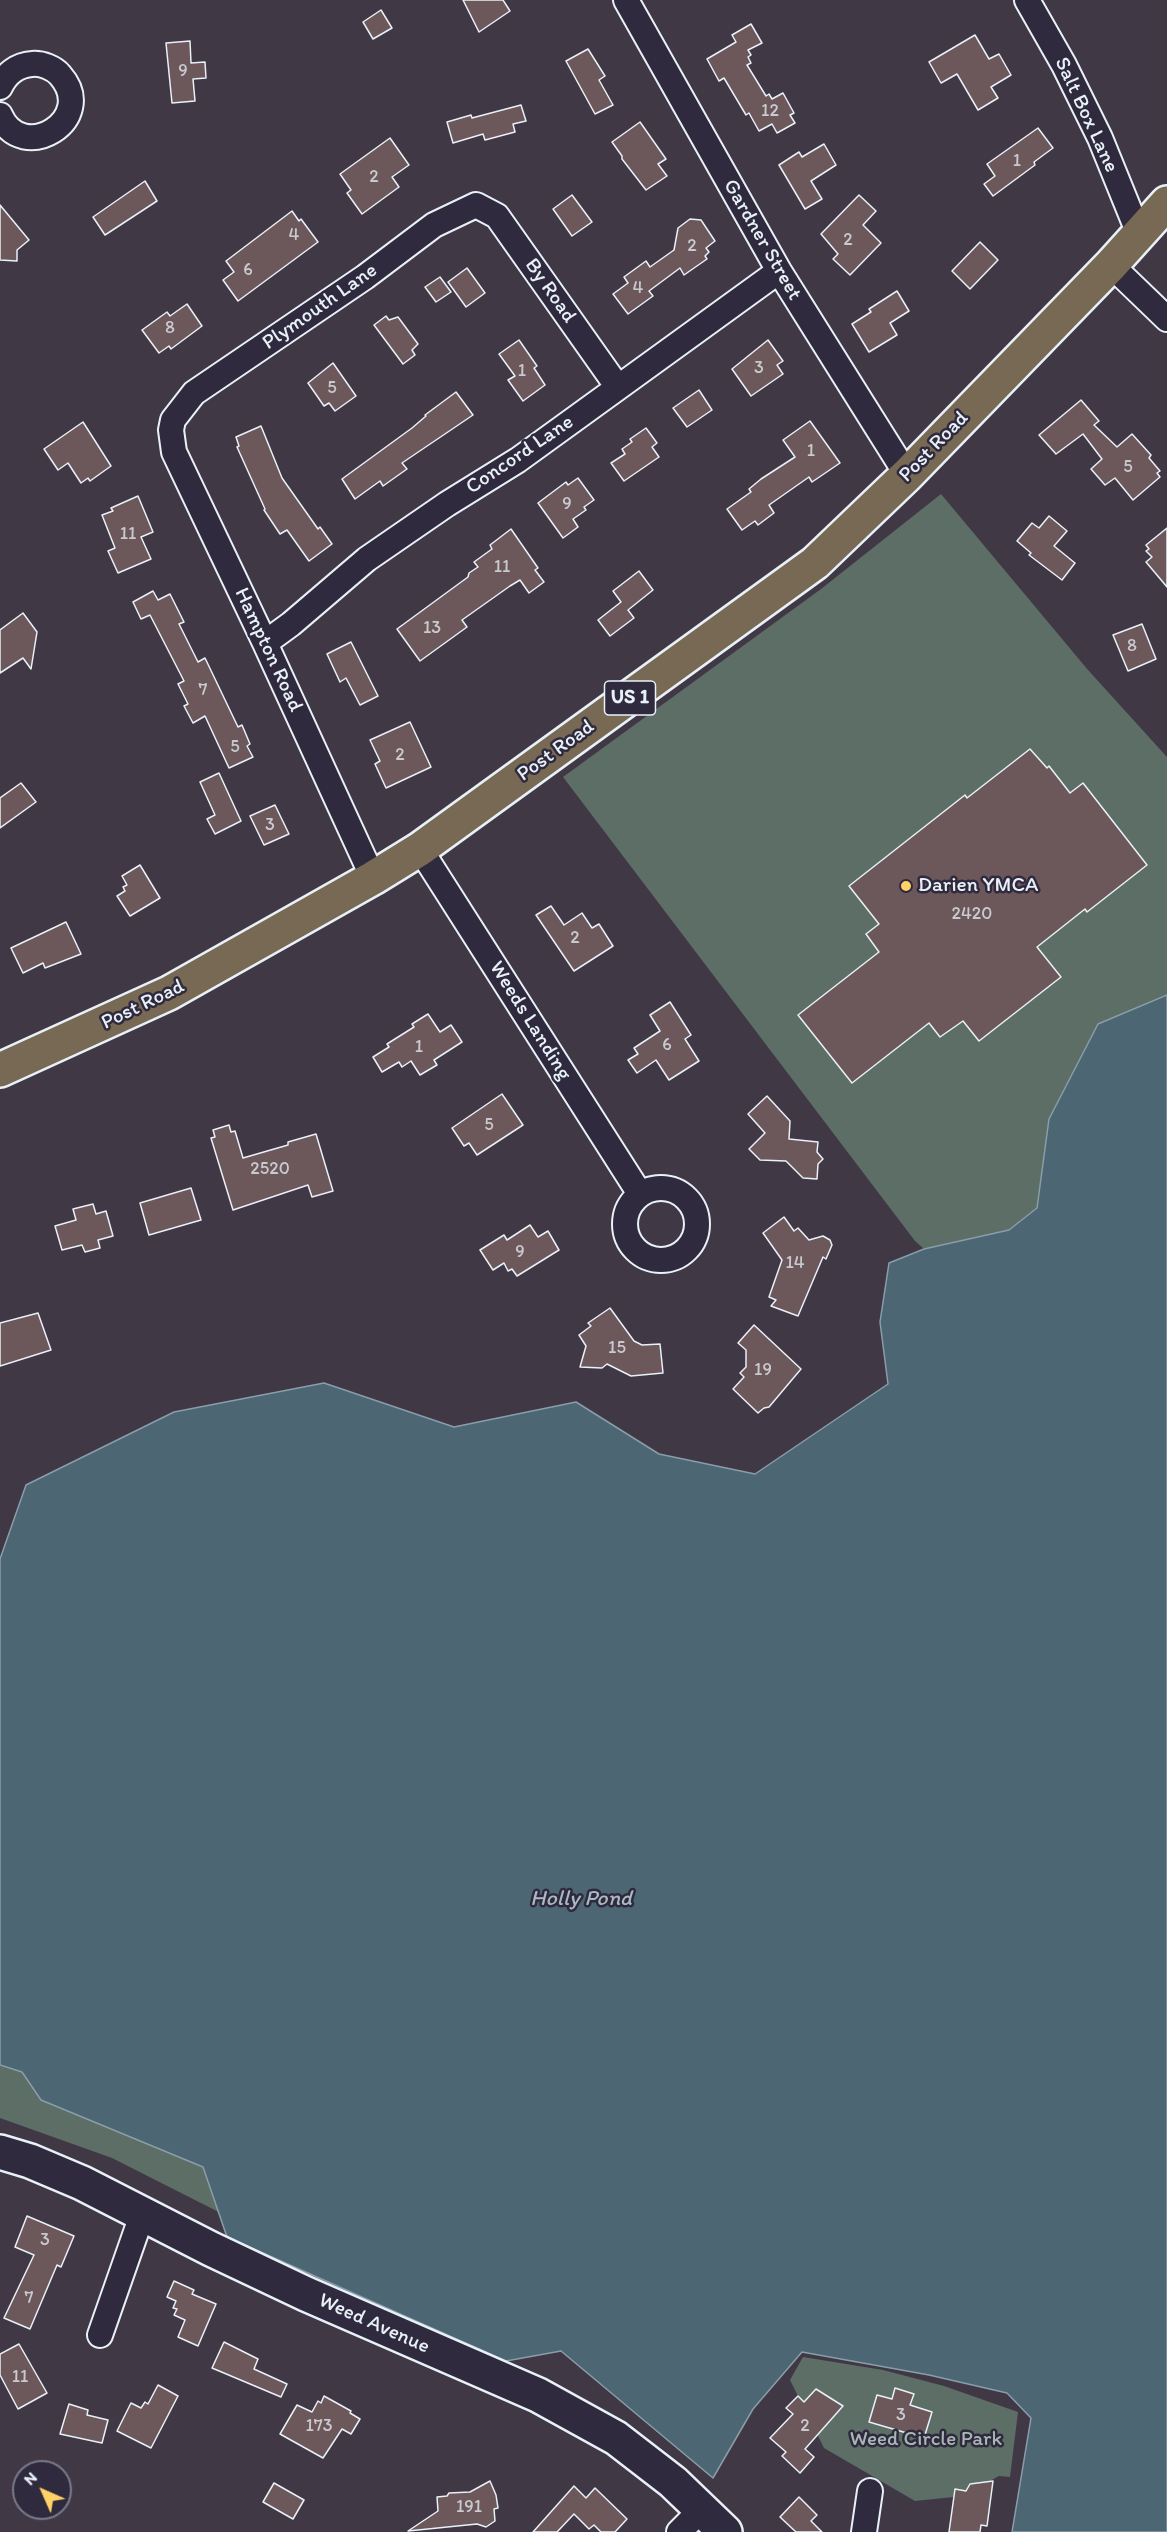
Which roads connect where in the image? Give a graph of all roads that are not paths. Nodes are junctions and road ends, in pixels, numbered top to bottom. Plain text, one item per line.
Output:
1 (626, 0) edge
2 (1027, 0) edge
3 (0, 87) edge
4 (3, 126) edge
5 (1167, 203) edge
6 (476, 205) joint
7 (1138, 234) junction
8 (1111, 265) junction
9 (779, 271) junction
10 (1167, 319) edge
11 (617, 386) junction
12 (173, 420) joint
13 (907, 475) junction
14 (265, 642) junction
15 (420, 849) junction
16 (373, 878) junction
17 (0, 1070) edge
18 (640, 1194) dead end
19 (0, 2152) edge
20 (142, 2215) junction
21 (100, 2335) dead end
22 (870, 2491) dead end
23 (690, 2521) edge
24 (725, 2532) edge
25 (864, 2532) edge

1 - 9 street, Gardner Street
2 - 7 street, Salt Box Lane
3 - 4 street
5 - 7 main road, Post Road / US 1
6 - 11 street, By Road
6 - 12 street, Plymouth Lane
7 - 8 main road, Post Road / US 1
8 - 10 street
8 - 13 main road, Post Road / US 1
9 - 11 street, Concord Lane
9 - 13 street, Gardner Street
11 - 14 street, Concord Lane
12 - 14 street, Hampton Road
13 - 15 main road, Post Road / US 1
14 - 16 street, Hampton Road
15 - 16 main road, Post Road / US 1
15 - 18 street, Weeds Landing
16 - 17 main road, Post Road / US 1
19 - 20 street, Weed Avenue
20 - 21 street
20 - 23 street, Weed Avenue
22 - 25 street
23 - 24 street, Weed Avenue

